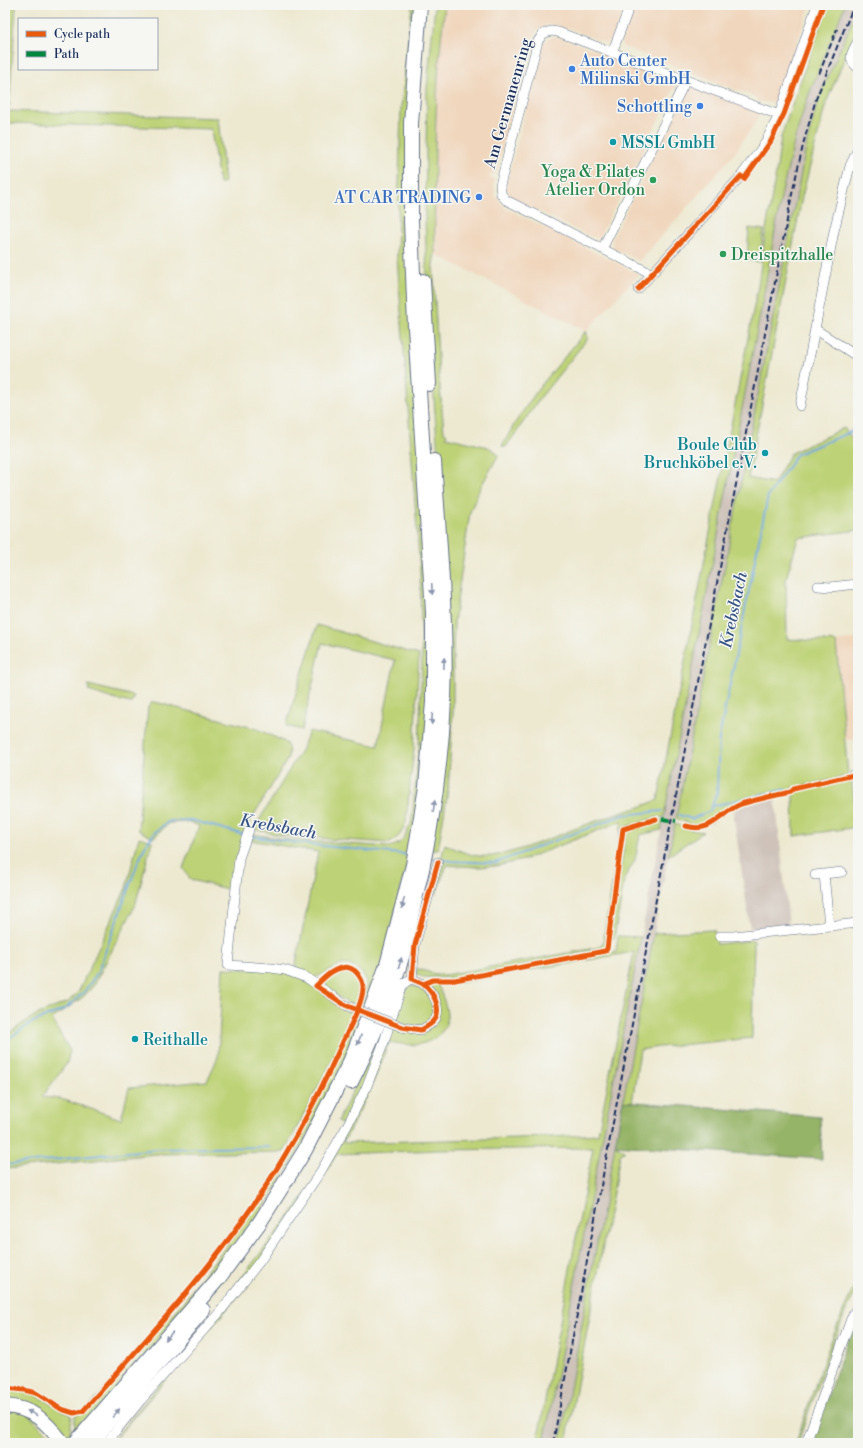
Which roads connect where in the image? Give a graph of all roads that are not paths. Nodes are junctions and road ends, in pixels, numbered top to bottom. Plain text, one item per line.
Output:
1 (420, 5) edge
2 (430, 5) edge
3 (630, 5) edge
4 (817, 5) edge
5 (858, 41) edge
6 (612, 53) junction
7 (858, 68) edge
8 (686, 80) junction
9 (779, 115) junction
10 (858, 149) edge
11 (602, 248) junction
12 (652, 274) junction
13 (638, 289) dead end
14 (815, 329) junction
15 (858, 357) edge
16 (800, 406) dead end
17 (858, 584) edge
18 (818, 586) dead end
19 (250, 830) dead end
20 (422, 844) junction
21 (438, 862) dead end
22 (418, 866) junction
23 (842, 872) dead end
24 (824, 874) junction
25 (815, 875) dead end
26 (858, 923) edge
27 (829, 926) junction
28 (720, 936) dead end
29 (412, 979) junction
30 (858, 1305) edge
31 (5, 1406) edge
32 (63, 1443) edge
33 (75, 1443) edge
34 (91, 1443) edge
35 (106, 1443) edge
36 (806, 1443) edge

1 -> 20 highway
20 -> 2 highway
3 - 6 street
4 - 9 street
5 - 7 street
6 - 8 street, Am Germanenring
6 - 11 street, Am Germanenring
8 - 9 street, Am Germanenring
8 - 11 street
9 - 12 street
10 - 14 street
11 - 12 street, Am Germanenring
12 - 13 street
14 - 15 street
14 - 16 street
17 - 18 street
19 - 29 street, bridge
20 - 22 highway
21 - 29 street
22 -> 33 highway
34 -> 22 highway
23 - 24 street
24 - 25 street
24 - 27 street
26 - 27 street
27 - 28 street
29 - 35 street
30 - 36 street
32 -> 31 highway

